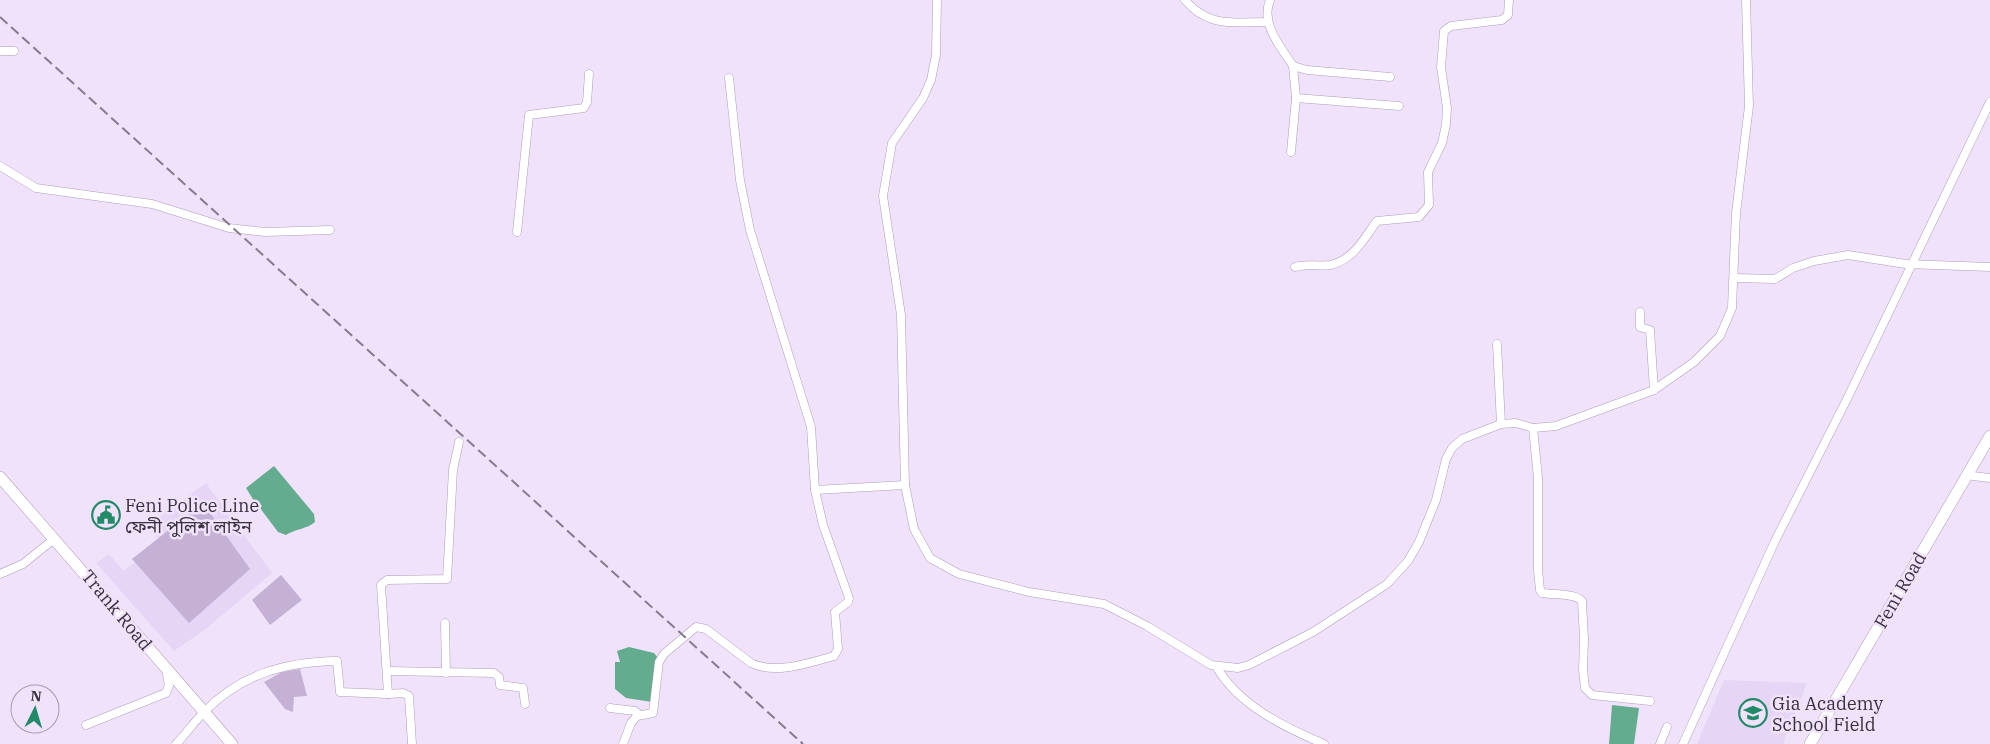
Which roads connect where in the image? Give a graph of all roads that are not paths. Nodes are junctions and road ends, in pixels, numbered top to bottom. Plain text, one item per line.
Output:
1 (936, 0) edge
2 (1185, 0) edge
3 (1270, 0) edge
4 (1509, 0) edge
5 (1746, 0) edge
6 (1268, 22) junction
7 (0, 51) edge
8 (14, 51) dead end
9 (1293, 66) junction
10 (589, 74) dead end
11 (1390, 77) dead end
12 (729, 78) dead end
13 (1296, 98) junction
14 (1990, 102) edge
15 (1399, 106) dead end
16 (1291, 152) dead end
17 (0, 166) edge
18 (330, 230) dead end
19 (517, 232) dead end
20 (1912, 264) junction
21 (1296, 267) dead end
22 (1990, 267) edge
23 (1734, 278) junction
24 (1640, 312) dead end
25 (1497, 344) dead end
26 (1654, 390) junction
27 (1501, 424) junction
28 (1533, 428) junction
29 (1990, 436) edge
30 (459, 442) dead end
31 (1990, 447) edge
32 (1973, 476) junction
33 (0, 477) edge
34 (1990, 478) edge
35 (904, 485) junction
36 (815, 490) junction
37 (54, 539) junction
38 (0, 574) edge
39 (445, 623) dead end
40 (1216, 666) junction
41 (166, 668) junction
42 (387, 671) junction
43 (446, 673) junction
44 (388, 694) junction
45 (1650, 701) dead end
46 (525, 704) dead end
47 (610, 708) dead end
48 (204, 712) junction
49 (640, 715) junction
50 (86, 724) dead end
51 (1667, 727) dead end
52 (176, 744) edge
53 (232, 744) edge
54 (412, 744) edge
55 (623, 744) edge
56 (1324, 744) edge
57 (1660, 744) edge
58 (1683, 744) edge
59 (1810, 744) edge
60 (1816, 744) edge

1 - 35 street
2 - 6 street
3 - 6 street
4 - 21 street
5 - 23 street
6 - 9 street
7 - 8 street
9 - 11 street
9 - 13 street
10 - 19 street
12 - 36 street
13 - 15 street
13 - 16 street
14 - 20 street
17 - 18 street
20 - 22 street
20 - 23 street
20 - 58 street
23 - 26 street
24 - 26 street
25 - 27 street
26 - 28 street
27 - 28 street
27 - 40 street
28 - 45 street
29 - 59 main road, Feni Road
30 - 42 street
31 - 32 main road
32 - 34 street
32 - 60 main road
33 - 37 main road, Trank Road
35 - 36 street
35 - 40 street
36 - 49 street
37 - 38 street
37 - 41 main road, Trank Road
39 - 43 street
40 - 56 street
41 - 48 main road, Trank Road
41 - 50 street
42 - 43 street
42 - 44 street
43 - 46 street
44 - 48 street
44 - 54 street
47 - 49 street
48 - 52 street
48 - 53 main road, Trank Road
49 - 55 street
51 - 57 street

